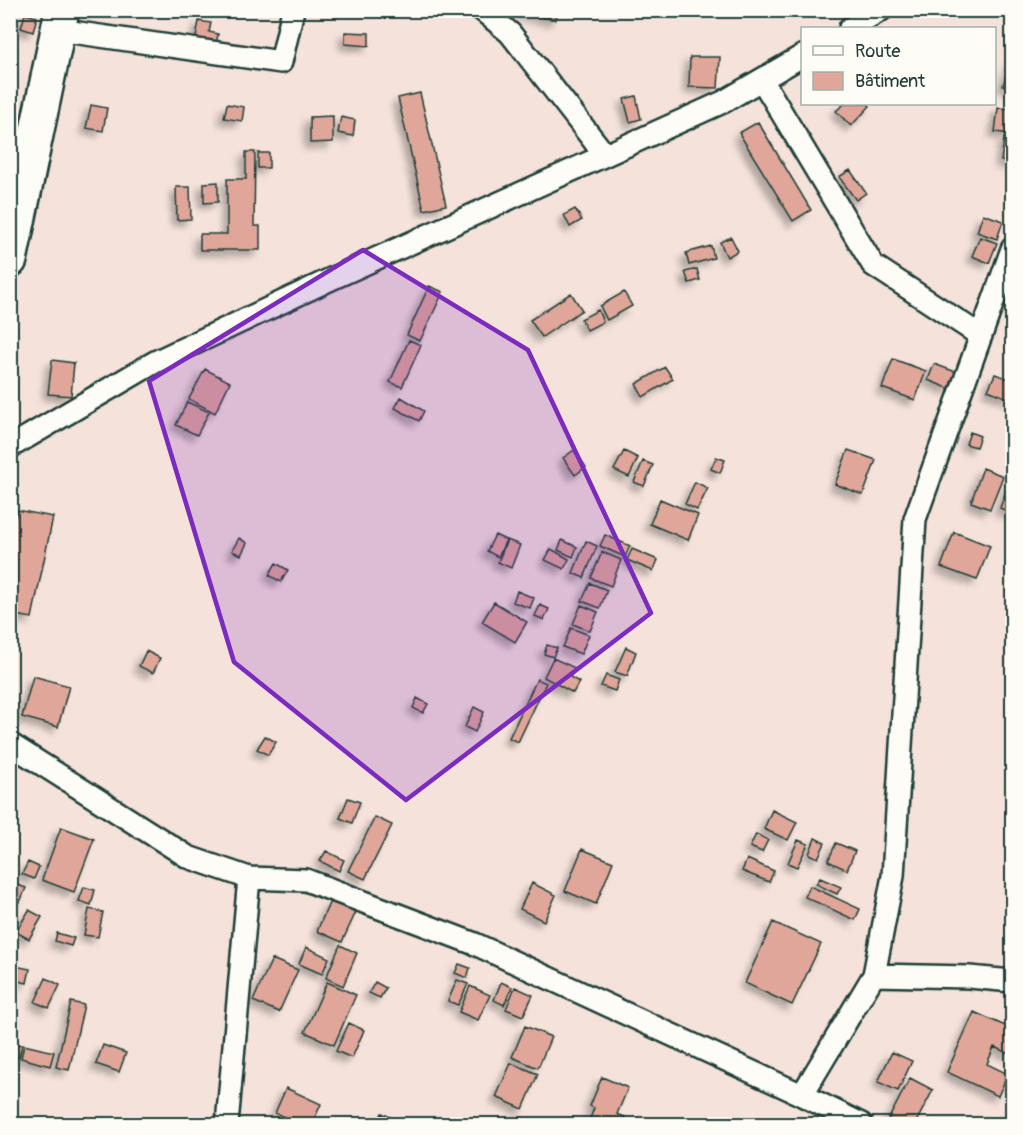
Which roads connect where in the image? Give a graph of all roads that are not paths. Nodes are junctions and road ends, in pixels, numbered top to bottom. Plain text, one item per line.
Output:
1 (293, 10) edge
2 (482, 10) edge
3 (881, 10) edge
4 (60, 20) edge
5 (852, 27) edge
6 (801, 57) edge
7 (762, 80) junction
8 (605, 155) junction
9 (1012, 249) edge
10 (10, 260) edge
11 (981, 336) junction
12 (10, 447) edge
13 (10, 744) edge
14 (249, 878) junction
15 (874, 975) junction
16 (1012, 981) edge
17 (802, 1095) junction
18 (227, 1125) edge
19 (861, 1125) edge

1 - 4 street
2 - 8 street
3 - 5 street
4 - 10 main road
6 - 7 street
7 - 8 street
7 - 11 street
8 - 12 street
9 - 11 street
11 - 15 street
13 - 14 street
14 - 17 street
14 - 18 street
15 - 16 street
15 - 17 street
17 - 19 street

